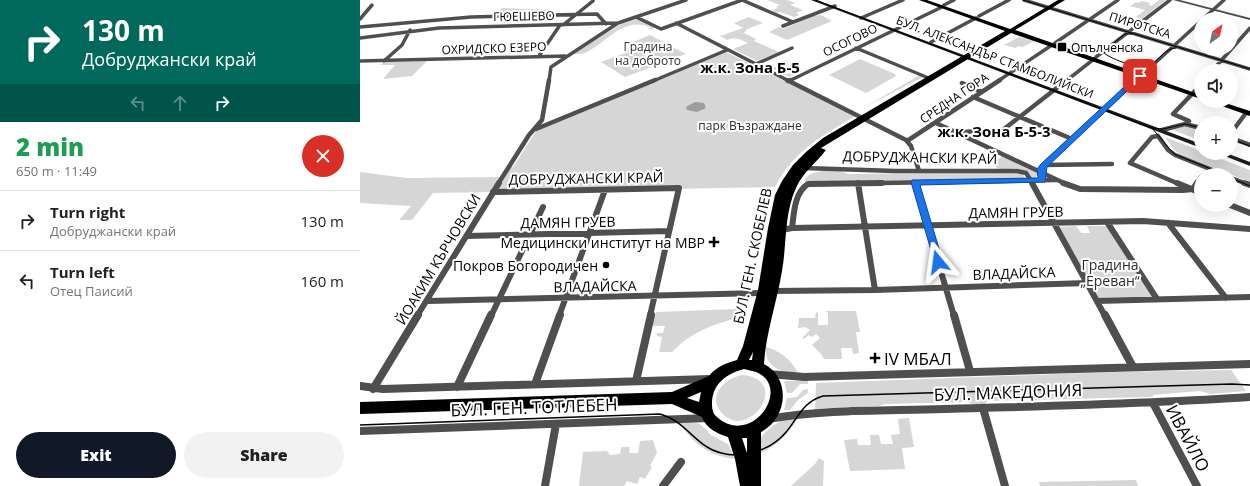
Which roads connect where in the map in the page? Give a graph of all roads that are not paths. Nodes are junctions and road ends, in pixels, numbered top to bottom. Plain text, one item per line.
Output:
1 (686, 0) edge
2 (742, 0) edge
3 (813, 0) edge
4 (820, 0) edge
5 (902, 0) edge
6 (922, 0) edge
7 (930, 0) edge
8 (954, 0) edge
9 (1009, 0) edge
10 (1024, 0) edge
11 (1062, 0) edge
12 (1069, 0) edge
13 (1118, 0) edge
14 (1170, 0) edge
15 (1175, 0) edge
16 (1224, 0) edge
17 (593, 1) edge
18 (372, 5) dead end
19 (943, 6) junction
20 (834, 7) junction
21 (1052, 8) junction
22 (1213, 10) junction
23 (564, 14) junction
24 (575, 14) junction
25 (636, 16) junction
26 (977, 17) junction
27 (863, 18) junction
28 (360, 19) edge
29 (1250, 19) edge
30 (1089, 20) junction
31 (794, 22) junction
32 (416, 23) junction
33 (618, 23) junction
34 (676, 23) junction
35 (606, 24) junction
36 (560, 25) junction
37 (783, 26) dead end
38 (360, 27) edge
39 (1194, 27) edge
40 (1250, 28) edge
41 (894, 29) junction
42 (1015, 30) junction
43 (409, 31) junction
44 (1129, 32) junction
45 (360, 38) edge
46 (931, 42) junction
47 (1053, 44) junction
48 (1174, 46) junction
49 (792, 48) dead end
50 (856, 48) junction
51 (727, 50) junction
52 (539, 56) junction
53 (567, 56) junction
54 (970, 58) junction
55 (1095, 58) junction
56 (1221, 60) junction
57 (360, 61) edge
58 (384, 61) junction
59 (756, 64) junction
60 (1218, 64) edge
61 (1250, 69) edge
62 (1009, 73) junction
63 (1142, 75) junction
64 (931, 79) junction
65 (788, 81) junction
66 (962, 83) dead end
67 (1054, 90) junction
68 (982, 92) junction
69 (1194, 93) edge
70 (1194, 96) edge
71 (973, 97) junction
72 (1238, 107) edge
73 (1238, 108) edge
74 (1103, 109) junction
75 (1249, 111) edge
76 (1020, 117) junction
77 (866, 120) junction
78 (936, 123) junction
79 (1186, 124) junction
80 (1238, 124) edge
81 (1194, 126) edge
82 (533, 130) junction
83 (960, 132) dead end
84 (1160, 132) junction
85 (1072, 139) junction
86 (907, 141) junction
87 (1238, 141) edge
88 (1194, 143) edge
89 (1250, 145) edge
90 (1238, 160) edge
91 (1112, 164) dead end
92 (1250, 164) edge
93 (1044, 165) junction
94 (804, 168) junction
95 (1208, 168) edge
96 (919, 171) junction
97 (1042, 174) junction
98 (1032, 180) junction
99 (1042, 180) junction
100 (1056, 180) junction
101 (1238, 181) edge
102 (915, 182) junction
103 (858, 183) junction
104 (805, 185) joint
105 (1250, 185) edge
106 (1193, 189) joint
107 (605, 190) junction
108 (493, 192) junction
109 (543, 207) dead end
110 (1238, 208) edge
111 (1250, 213) edge
112 (1107, 222) junction
113 (1055, 223) junction
114 (1168, 223) junction
115 (928, 225) junction
116 (865, 226) junction
117 (787, 229) junction
118 (1250, 229) edge
119 (669, 231) junction
120 (590, 233) junction
121 (530, 235) junction
122 (467, 236) junction
123 (1087, 283) junction
124 (946, 288) junction
125 (875, 290) junction
126 (768, 292) junction
127 (654, 296) junction
128 (1250, 297) edge
129 (566, 298) junction
130 (1226, 298) junction
131 (1157, 299) junction
132 (499, 300) junction
133 (428, 301) junction
134 (1097, 301) junction
135 (741, 364) junction
136 (1250, 364) edge
137 (758, 367) junction
138 (1133, 367) junction
139 (970, 371) junction
140 (769, 374) junction
141 (712, 380) junction
142 (636, 381) junction
143 (535, 384) junction
144 (360, 386) edge
145 (457, 387) junction
146 (373, 389) junction
147 (1250, 397) edge
148 (672, 398) junction
149 (1153, 403) junction
150 (360, 408) edge
151 (983, 408) junction
152 (708, 416) junction
153 (768, 419) junction
154 (556, 424) junction
155 (754, 429) junction
156 (360, 431) edge
157 (733, 432) junction
158 (682, 462) dead end
159 (545, 486) edge
160 (664, 486) edge
161 (747, 486) edge
162 (754, 486) edge
163 (1005, 486) edge
164 (1198, 486) edge

1 - 25 street, ГЮЕШЕВО
2 - 31 street
2 - 34 street
3 - 20 main road, БУЛ. АЛЕКСАНДЪР СТАМБОЛИЙСКИ
4 - 20 main road, БУЛ. АЛЕКСАНДЪР СТАМБОЛИЙСКИ
5 - 27 street
6 - 19 main road
7 - 19 main road
8 - 19 street, ОСОГОВО
9 - 26 street
10 - 21 street, ПИРОТСКА
11 - 21 main road
12 - 21 main road
13 - 30 street, СРЕДНА ГОРА
14 - 44 street
15 - 22 street
16 - 22 street
17 - 24 street
18 - 28 street
19 - 26 main road
19 - 41 street, ОСОГОВО
20 - 27 main road, БУЛ. АЛЕКСАНДЪР СТАМБОЛИЙСКИ
20 - 31 street
21 - 30 street, ПИРОТСКА
21 - 42 main road
22 - 29 street
23 - 24 street
23 - 32 street
23 - 36 street
24 - 35 street
24 - 36 street
25 - 33 street, ГЮЕШЕВО
25 - 34 street
26 - 42 main road
26 - 46 street
27 - 41 main road, БУЛ. АЛЕКСАНДЪР СТАМБОЛИЙСКИ
30 - 44 street, ПИРОТСКА
30 - 47 street, СРЕДНА ГОРА
31 - 37 street
32 - 38 street
32 - 43 street
33 - 35 street, ГЮЕШЕВО
33 - 53 street, ОХРИДСКО ЕЗЕРО
34 - 51 street
35 - 36 street, ГЮЕШЕВО
36 - 43 street, ГЮЕШЕВО
36 - 52 street
39 - 48 street
40 - 56 street
41 - 46 main road, БУЛ. АЛЕКСАНДЪР СТАМБОЛИЙСКИ
41 - 50 street, ОСОГОВО
41 - 54 main road, БУЛ. АЛЕКСАНДЪР СТАМБОЛИЙСКИ
42 - 47 main road
42 - 54 main road
43 - 45 street, ГЮЕШЕВО
43 - 58 street
44 - 48 street, ПИРОТСКА
44 - 55 street
46 - 54 main road, БУЛ. АЛЕКСАНДЪР СТАМБОЛИЙСКИ
47 - 55 main road
47 - 62 street, СРЕДНА ГОРА
48 - 56 street, ПИРОТСКА
48 - 63 street
49 - 59 street
50 - 64 street
50 - 65 street, ОСОГОВО
51 - 59 street
51 - 82 street
52 - 53 street, ОХРИДСКО ЕЗЕРО
52 - 58 street, ОХРИДСКО ЕЗЕРО
53 - 82 street, ЙОАКИМ КЪРЧОВСКИ
54 - 62 main road, БУЛ. АЛЕКСАНДЪР СТАМБОЛИЙСКИ
54 - 64 main road, БУЛ. ГЕН. СКОБЕЛЕВ
54 - 77 main road, БУЛ. ГЕН. СКОБЕЛЕВ
55 - 63 main road
55 - 67 street
56 - 60 street
56 - 61 street, ПИРОТСКА
57 - 58 street, ОХРИДСКО ЕЗЕРО
59 - 65 street
62 - 67 main road, БУЛ. АЛЕКСАНДЪР СТАМБОЛИЙСКИ
62 - 68 street, СРЕДНА ГОРА
63 - 69 main road
63 - 74 street
64 - 77 main road, БУЛ. ГЕН. СКОБЕЛЕВ
65 - 77 street
66 - 68 street
67 - 74 main road, БУЛ. АЛЕКСАНДЪР СТАМБОЛИЙСКИ
67 - 76 street
68 - 71 street, СРЕДНА ГОРА
70 - 79 street
71 - 76 street
71 - 78 street, СРЕДНА ГОРА
72 - 75 main road
73 - 75 main road
74 - 84 main road, БУЛ. АЛЕКСАНДЪР СТАМБОЛИЙСКИ
74 - 85 street
75 - 80 street
76 - 83 street
76 - 85 street
77 - 86 street
77 - 94 main road, БУЛ. ГЕН. СКОБЕЛЕВ
77 - 126 main road, БУЛ. ГЕН. СКОБЕЛЕВ
78 - 86 street, СРЕДНА ГОРА
78 - 97 street
79 - 81 street
79 - 84 street
82 - 108 street, ЙОАКИМ КЪРЧОВСКИ
84 - 88 main road, БУЛ. АЛЕКСАНДЪР СТАМБОЛИЙСКИ
84 - 95 street
84 - 106 street
85 - 93 street
86 - 96 street
87 - 89 street
90 - 92 main road
91 - 93 street
93 - 97 street
94 - 96 street, ДОБРУДЖАНСКИ КРАЙ
94 - 117 main road, БУЛ. ГЕН. СКОБЕЛЕВ
96 - 98 street, ДОБРУДЖАНСКИ КРАЙ
97 - 99 street
97 - 100 street
98 - 99 street, ДОБРУДЖАНСКИ КРАЙ
98 - 102 street, ДОБРУДЖАНСКИ КРАЙ
98 - 113 street
99 - 100 street, ДОБРУДЖАНСКИ КРАЙ
100 - 106 street
101 - 105 street
102 - 103 street, ДОБРУДЖАНСКИ КРАЙ
102 - 115 street
103 - 104 street, ДОБРУДЖАНСКИ КРАЙ
103 - 116 street
104 - 117 street, БУЛ. ГЕН. СКОБЕЛЕВ
107 - 108 street, ДОБРУДЖАНСКИ КРАЙ
107 - 119 street, ДОБРУДЖАНСКИ КРАЙ
107 - 120 street
108 - 122 street, ЙОАКИМ КЪРЧОВСКИ
109 - 121 street
110 - 111 street
112 - 113 street, ДАМЯН ГРУЕВ
112 - 114 street, ДАМЯН ГРУЕВ
112 - 131 street
113 - 115 street, ДАМЯН ГРУЕВ
113 - 123 street
114 - 118 street, ДАМЯН ГРУЕВ
114 - 130 street
115 - 116 street, ДАМЯН ГРУЕВ
115 - 124 street
116 - 117 street, ДАМЯН ГРУЕВ
116 - 125 street
117 - 126 main road, БУЛ. ГЕН. СКОБЕЛЕВ
119 - 120 street, ДАМЯН ГРУЕВ
119 - 127 street
120 - 121 street, ДАМЯН ГРУЕВ
120 - 129 street
121 - 122 street, ДАМЯН ГРУЕВ
121 - 132 street
122 - 133 street, ЙОАКИМ КЪРЧОВСКИ
123 - 124 street, ВЛАДАЙСКА
123 - 134 street
124 - 125 street, ВЛАДАЙСКА
124 - 139 street
125 - 126 street, ВЛАДАЙСКА
126 - 127 street, ВЛАДАЙСКА
126 - 135 main road, БУЛ. ГЕН. СКОБЕЛЕВ
126 - 137 main road, БУЛ. ГЕН. СКОБЕЛЕВ
127 - 129 street, ВЛАДАЙСКА
127 - 142 street
128 - 130 street
129 - 132 street, ВЛАДАЙСКА
129 - 143 street
130 - 131 street
131 - 134 street
132 - 133 street, ВЛАДАЙСКА
132 - 145 street
133 - 146 street, ЙОАКИМ КЪРЧОВСКИ
134 - 138 street
135 - 137 main road
135 - 141 main road
136 - 138 street, БУЛ. МАКЕДОНИЯ
137 - 140 main road
138 - 139 street, БУЛ. МАКЕДОНИЯ
139 - 140 street, БУЛ. МАКЕДОНИЯ
140 - 153 main road
141 - 142 street, БУЛ. ГЕН. ТОТЛЕБЕН
141 - 148 main road, БУЛ. ГЕН. ТОТЛЕБЕН
141 - 152 main road
142 - 143 street, БУЛ. ГЕН. ТОТЛЕБЕН
143 - 145 street, БУЛ. ГЕН. ТОТЛЕБЕН
144 - 146 street
145 - 146 street, БУЛ. ГЕН. ТОТЛЕБЕН
147 - 149 street, БУЛ. МАКЕДОНИЯ
148 - 150 main road, БУЛ. ГЕН. ТОТЛЕБЕН
148 - 152 main road, БУЛ. ГЕН. ТОТЛЕБЕН
149 - 151 street, БУЛ. МАКЕДОНИЯ
149 - 164 street, ИВАЙЛО
151 - 153 street, БУЛ. МАКЕДОНИЯ
151 - 163 street
152 - 154 street, БУЛ. ГЕН. ТОТЛЕБЕН
152 - 157 main road
153 - 155 main road
154 - 156 street, БУЛ. ГЕН. ТОТЛЕБЕН
154 - 159 street
155 - 157 main road
155 - 162 main road
157 - 161 main road
158 - 160 street

